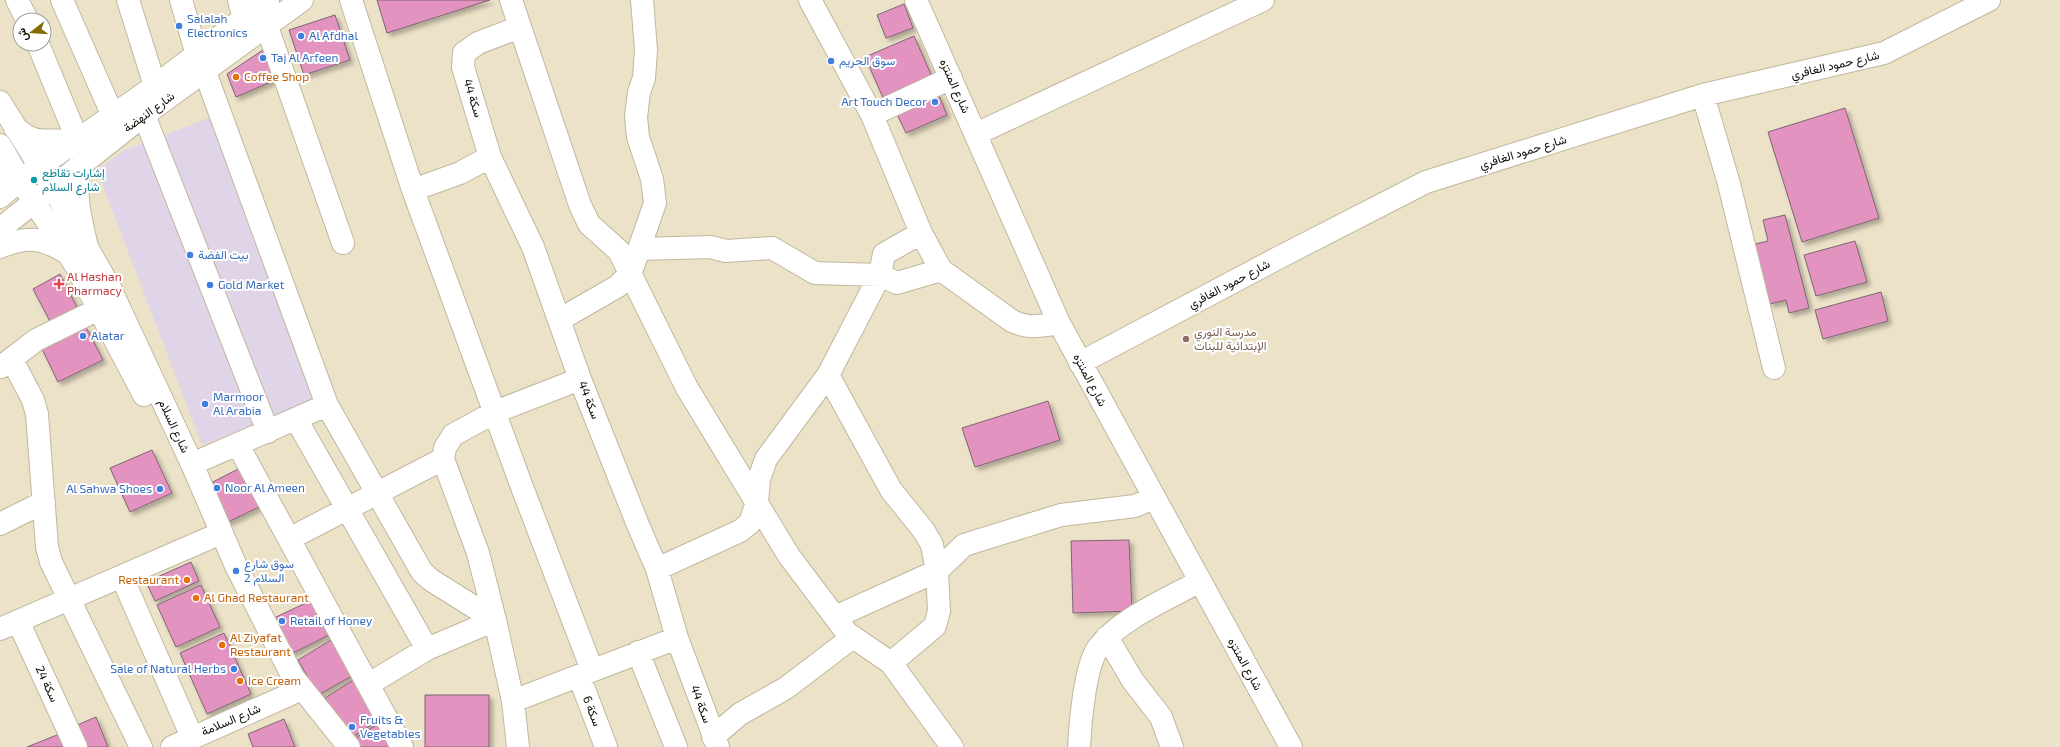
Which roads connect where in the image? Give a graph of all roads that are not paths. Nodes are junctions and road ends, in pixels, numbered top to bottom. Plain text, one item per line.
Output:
1 (17, 0) edge
2 (62, 0) edge
3 (128, 0) edge
4 (181, 0) edge
5 (268, 0) edge
6 (302, 0) edge
7 (351, 0) edge
8 (511, 0) edge
9 (642, 0) edge
10 (810, 0) edge
11 (916, 0) edge
12 (1263, 0) edge
13 (1989, 0) edge
14 (241, 9) edge
15 (23, 12) edge
16 (267, 27) junction
17 (520, 27) junction
18 (41, 52) edge
19 (201, 64) junction
20 (951, 78) junction
21 (155, 86) junction
22 (1703, 95) junction
23 (0, 102) edge
24 (144, 115) junction
25 (872, 115) junction
26 (112, 116) junction
27 (15, 128) junction
28 (976, 134) junction
29 (78, 140) junction
30 (0, 144) edge
31 (490, 157) junction
32 (80, 164) junction
33 (0, 166) edge
34 (40, 167) junction
35 (10, 179) edge
36 (53, 188) junction
37 (413, 190) junction
38 (0, 197) edge
39 (34, 202) junction
40 (0, 229) edge
41 (920, 233) junction
42 (343, 243) dead end
43 (0, 246) edge
44 (640, 249) junction
45 (78, 250) junction
46 (941, 270) junction
47 (631, 272) junction
48 (880, 275) junction
49 (99, 309) junction
50 (559, 320) junction
51 (1059, 323) junction
52 (1080, 363) junction
53 (6, 364) edge
54 (1774, 368) dead end
55 (828, 375) junction
56 (580, 379) junction
57 (327, 405) junction
58 (495, 412) junction
59 (296, 419) junction
60 (268, 432) junction
61 (238, 445) junction
62 (443, 459) junction
63 (192, 464) junction
64 (377, 493) junction
65 (1153, 498) junction
66 (44, 502) junction
67 (757, 502) junction
68 (347, 508) junction
69 (0, 524) edge
70 (212, 537) junction
71 (289, 539) junction
72 (657, 569) junction
73 (937, 570) junction
74 (122, 577) junction
75 (1200, 581) junction
76 (68, 599) junction
77 (835, 617) junction
78 (495, 620) junction
79 (9, 625) edge
80 (854, 637) junction
81 (1107, 637) junction
82 (677, 638) junction
83 (427, 649) junction
84 (638, 652) junction
85 (891, 664) junction
86 (586, 673) junction
87 (369, 684) junction
88 (292, 694) junction
89 (513, 701) junction
90 (192, 737) junction
91 (715, 742) edge
92 (76, 747) edge
93 (141, 747) edge
94 (172, 747) edge
95 (336, 747) edge
96 (350, 747) edge
97 (402, 747) edge
98 (518, 747) edge
99 (606, 747) edge
100 (676, 747) edge
101 (952, 747) edge
102 (1079, 747) edge
103 (1172, 747) edge
104 (1291, 747) edge

1 - 15 street
2 - 26 street
3 - 21 street
4 - 19 street
5 - 14 street, شارع النهضة
6 - 16 street, شارع النهضة
7 - 37 street, سكة 6
8 - 17 street
9 - 44 street
10 - 25 street
11 - 20 street, شارع المنتزه
12 - 28 street
13 - 22 street, شارع حمود الغافري
14 - 19 street, شارع النهضة
16 - 19 street, شارع النهضة
16 - 42 street
17 - 31 street, سكة 44
17 - 47 street
18 - 29 street
19 - 21 street, شارع النهضة
19 - 24 street, شارع النهضة
19 - 57 street
20 - 25 street
20 - 28 street, شارع المنتزه
21 - 26 street, شارع النهضة
22 - 52 street, شارع حمود الغافري
22 - 54 street
23 - 27 street, شارع السلام
24 - 32 street, شارع النهضة
24 - 60 street
25 - 41 street
26 - 29 street, شارع النهضة
27 - 29 street
27 - 34 street, شارع السلام
28 - 51 street, شارع المنتزه
29 - 34 street, شارع النهضة
30 - 35 street, شارع السلام
31 - 37 street
31 - 50 street, سكة 44
32 - 36 street, شارع النهضة
32 - 45 street
33 - 35 street
34 - 35 street, شارع النهضة
34 - 36 street, شارع السلام
35 - 38 street, شارع النهضة
35 - 39 street, شارع السلام
36 - 39 street, شارع النهضة
36 - 45 street, شارع السلام
37 - 58 street, سكة 6
39 - 40 street, شارع النهضة
39 - 45 street, شارع السلام
41 - 46 street
41 - 48 street
43 - 45 street
44 - 47 street
44 - 48 street
45 - 49 street, شارع السلام
45 - 63 street, شارع السلام
46 - 48 street
46 - 51 street
47 - 50 street
47 - 67 street
48 - 55 street
49 - 53 street
49 - 70 street, شارع السلام
50 - 56 street, سكة 44
51 - 52 street, شارع المنتزه
52 - 65 street, شارع المنتزه
53 - 66 street
55 - 67 street
55 - 73 street
56 - 58 street
56 - 72 street, سكة 44
57 - 59 street
57 - 64 street
58 - 62 street
58 - 86 street, سكة 6
59 - 60 street
59 - 68 street
60 - 61 street
61 - 63 street
61 - 71 street
62 - 64 street
62 - 78 street
63 - 96 street, شارع السلام
64 - 68 street
64 - 78 street
65 - 73 street
65 - 75 street, شارع المنتزه
66 - 69 street
66 - 76 street
67 - 72 street
67 - 77 street
68 - 71 street
68 - 83 street
70 - 74 street
70 - 88 street, شارع السلام
71 - 87 street
72 - 82 street, سكة 44
73 - 77 street
73 - 85 street
74 - 76 street
74 - 90 street
75 - 81 street
75 - 104 street, شارع المنتزه
76 - 79 street
76 - 93 street
77 - 80 street
78 - 83 street
78 - 89 street
79 - 92 street, سكة 24
80 - 85 street
80 - 91 street
81 - 102 street
81 - 103 street
82 - 84 street
82 - 91 street, سكة 44
83 - 87 street
84 - 86 street
84 - 100 street
85 - 101 street
86 - 89 street
86 - 99 street, سكة 6
87 - 97 street
88 - 90 street, شارع السلامة
88 - 95 street, شارع السلام
89 - 98 street
90 - 94 street, شارع السلامة

